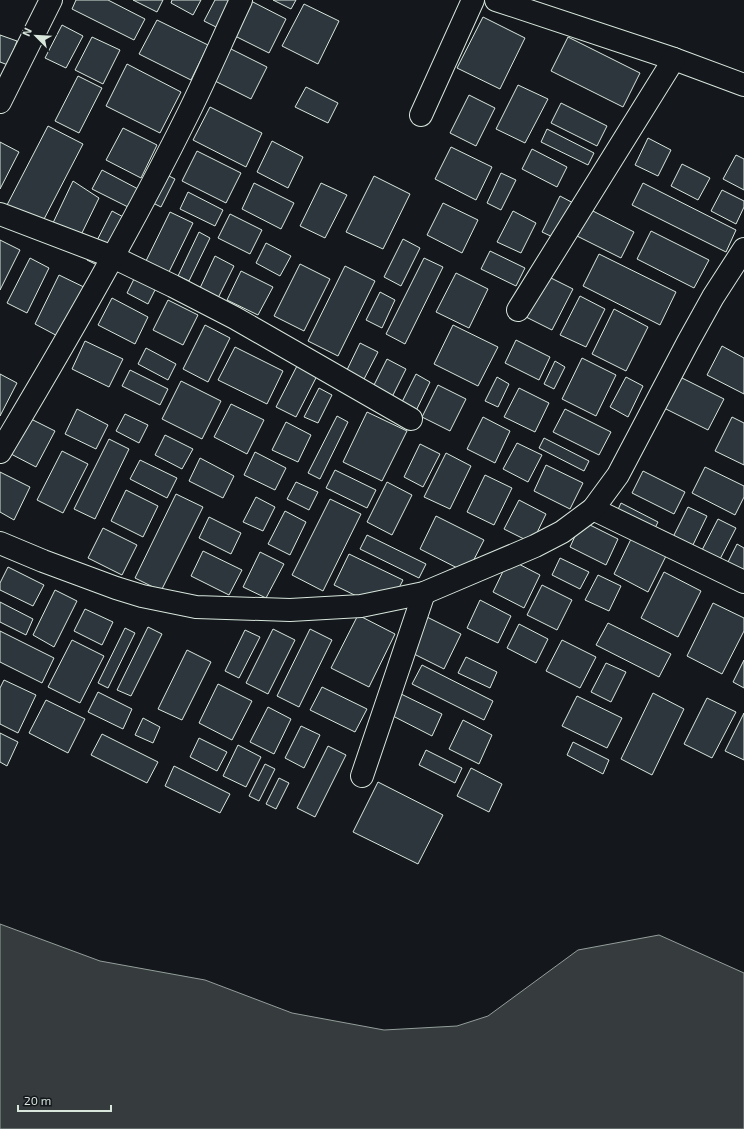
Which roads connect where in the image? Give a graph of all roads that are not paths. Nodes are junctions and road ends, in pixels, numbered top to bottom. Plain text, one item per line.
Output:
1 (51, 0) edge
2 (241, 0) edge
3 (473, 0) edge
4 (496, 0) edge
5 (674, 59) junction
6 (744, 85) edge
7 (0, 102) edge
8 (421, 115) dead end
9 (0, 214) edge
10 (744, 249) edge
11 (113, 258) junction
12 (518, 310) dead end
13 (411, 419) dead end
14 (0, 452) edge
15 (593, 509) junction
16 (0, 543) edge
17 (744, 582) edge
18 (424, 593) junction
19 (362, 776) dead end

1 - 7 street
2 - 11 street
3 - 8 street
4 - 5 street
5 - 6 street
5 - 12 street
9 - 11 street
10 - 15 street
11 - 13 street
11 - 14 street
15 - 17 street
15 - 18 street
16 - 18 street
18 - 19 street

